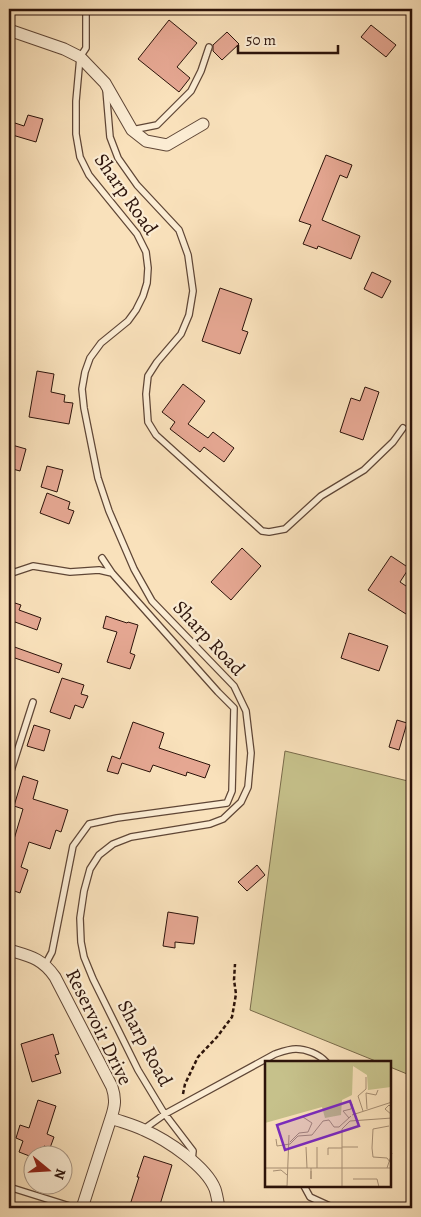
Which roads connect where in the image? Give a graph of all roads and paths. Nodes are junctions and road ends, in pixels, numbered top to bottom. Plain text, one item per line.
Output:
1 (86, 9) edge
2 (9, 30) edge
3 (209, 47) dead end
4 (80, 57) junction
5 (105, 83) junction
6 (203, 124) dead end
7 (132, 130) junction
8 (403, 428) dead end
9 (102, 558) dead end
10 (9, 574) edge
11 (112, 574) junction
12 (33, 702) dead end
13 (9, 777) edge
14 (9, 950) edge
15 (235, 964) dead end
16 (45, 965) junction
17 (325, 1061) edge
18 (181, 1105) junction
19 (165, 1114) junction
20 (111, 1118) junction
21 (144, 1129) junction
22 (192, 1160) junction
23 (9, 1187) edge
24 (305, 1187) edge
25 (76, 1208) edge
26 (82, 1208) edge
27 (219, 1208) edge
28 (334, 1208) edge

1 - 4 lane, Sharp Road
2 - 4 street
3 - 7 lane
4 - 5 street
4 - 19 lane, Sharp Road
5 - 7 street
5 - 8 lane
6 - 7 street
9 - 11 lane
10 - 11 lane
11 - 16 lane
12 - 13 lane
14 - 16 street, Reservoir Drive
15 - 18 path
16 - 20 street, Reservoir Drive
17 - 18 lane
18 - 19 lane
19 - 21 lane
19 - 22 lane, Sharp Road
20 - 21 street
20 - 26 street, Reservoir Drive
21 - 22 street
22 - 27 street
23 - 25 lane
24 - 28 lane

